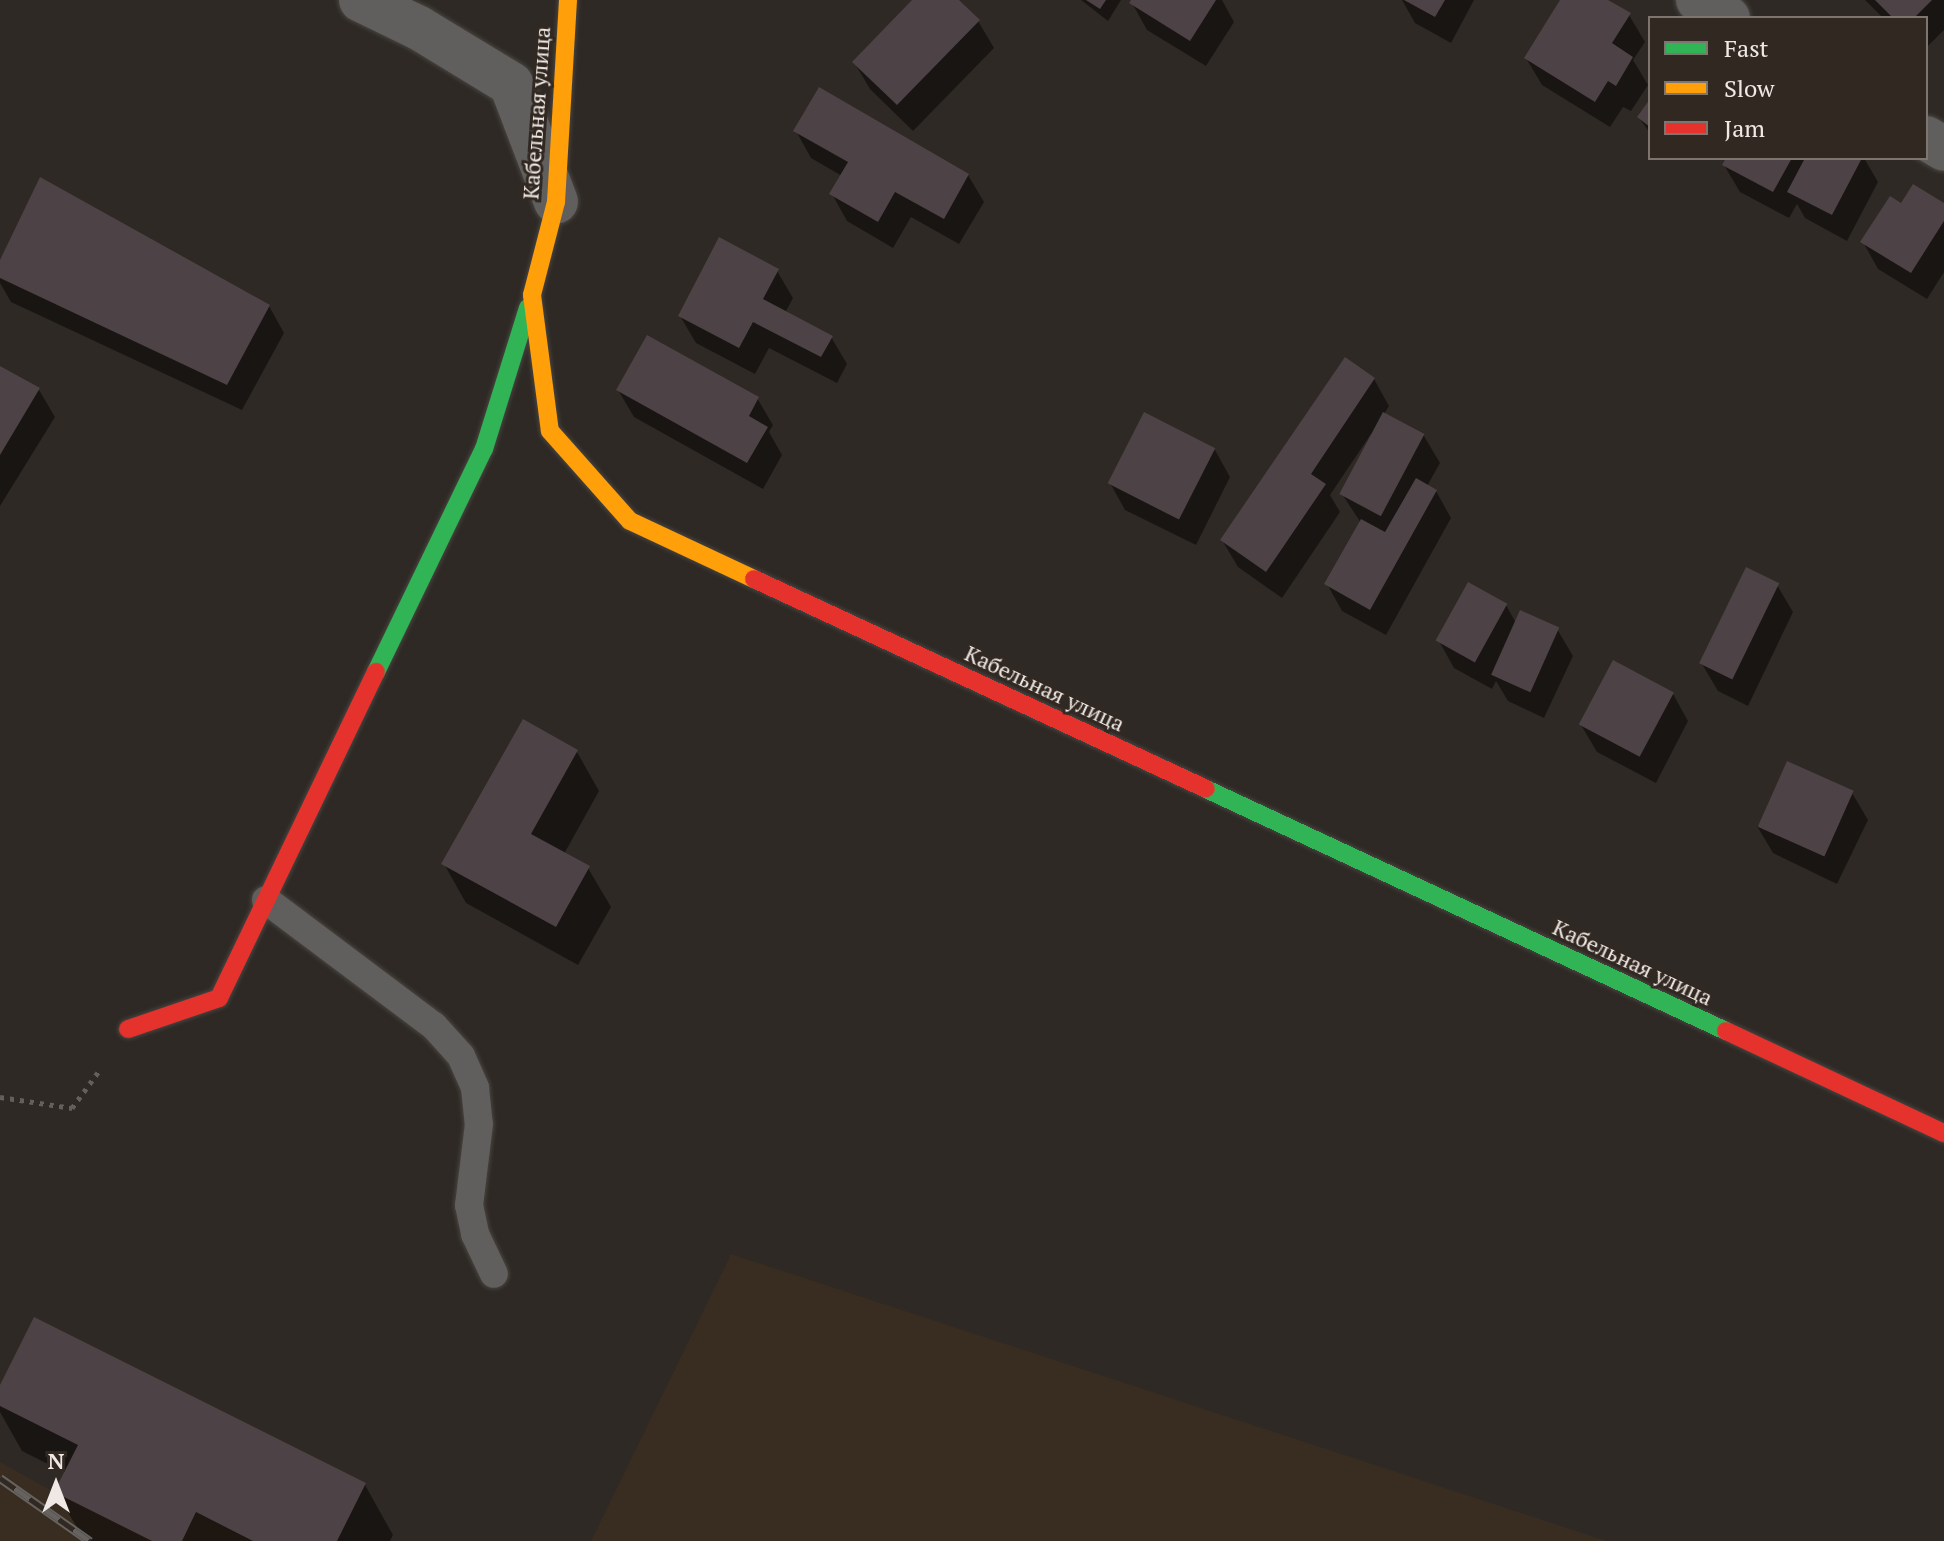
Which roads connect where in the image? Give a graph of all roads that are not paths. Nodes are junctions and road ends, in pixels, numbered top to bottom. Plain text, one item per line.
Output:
1 (361, 0) edge
2 (568, 0) edge
3 (1698, 0) edge
4 (1725, 16) edge
5 (556, 202) junction
6 (532, 295) junction
7 (266, 900) junction
8 (128, 1029) road end
9 (1944, 1133) edge
10 (494, 1274) dead end

1 - 5 street
2 - 5 street, Кабельная улица
3 - 4 street
5 - 6 street, Кабельная улица
6 - 7 street
6 - 9 street, Кабельная улица
7 - 8 street
7 - 10 lane

